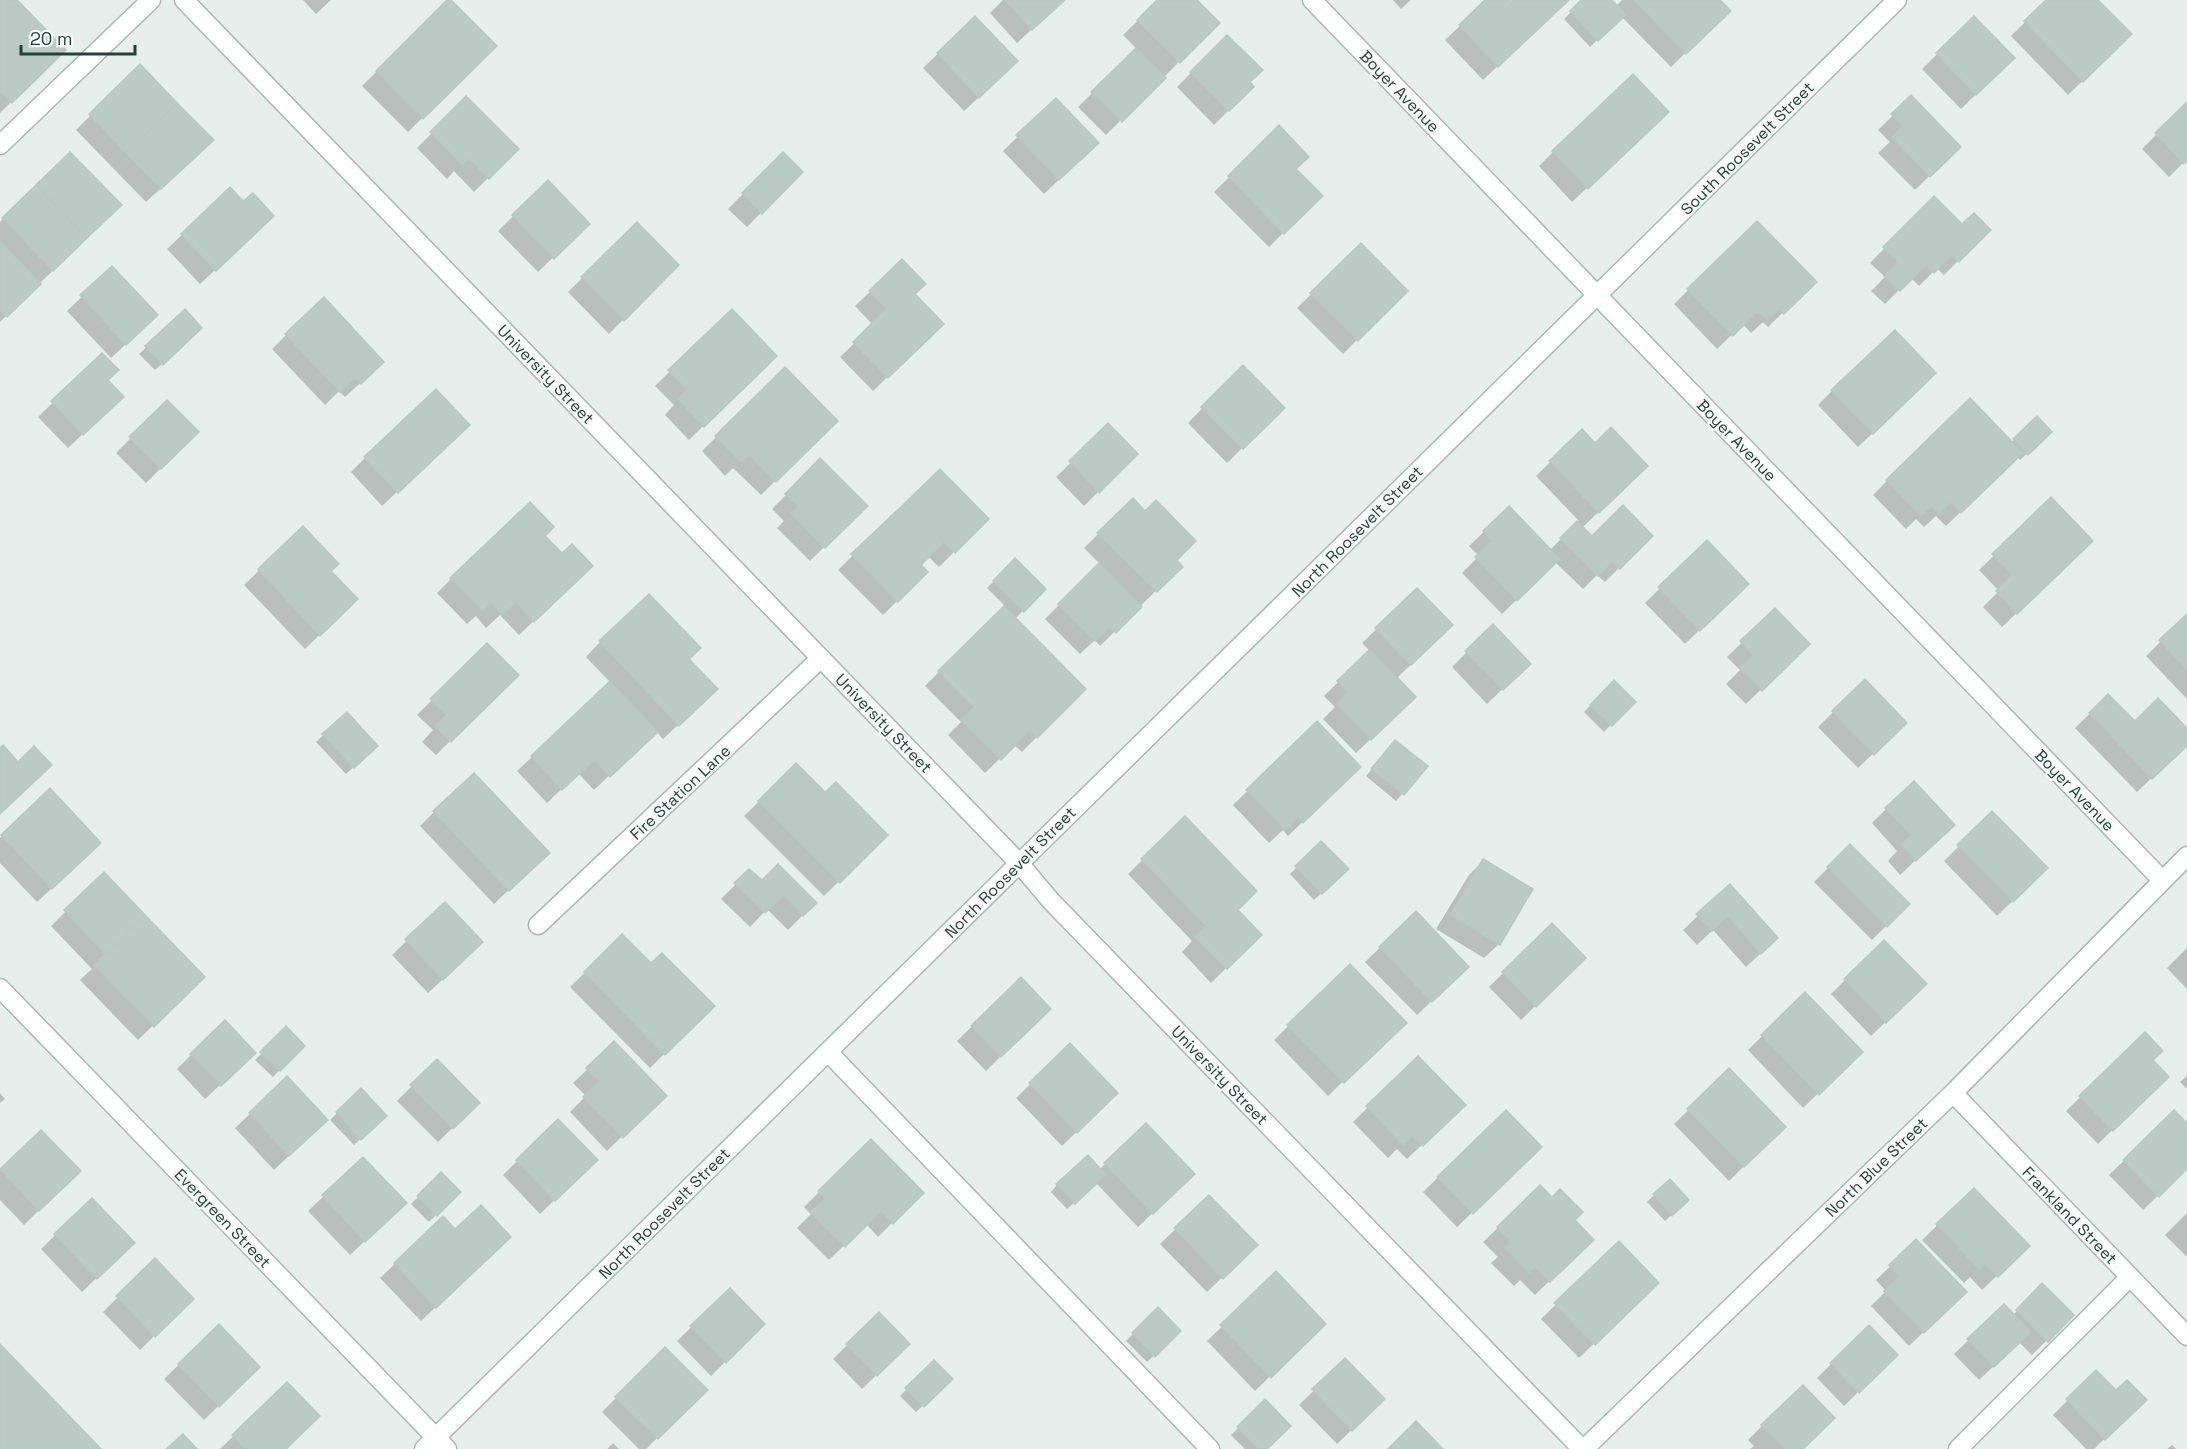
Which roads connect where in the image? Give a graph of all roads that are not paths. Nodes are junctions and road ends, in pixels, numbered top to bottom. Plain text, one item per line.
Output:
1 (151, 0) edge
2 (184, 0) edge
3 (1312, 0) edge
4 (1897, 0) edge
5 (0, 145) edge
6 (1597, 295) junction
7 (821, 658) junction
8 (2187, 856) edge
9 (1019, 863) junction
10 (2162, 880) junction
11 (538, 925) dead end
12 (0, 988) edge
13 (828, 1052) junction
14 (1953, 1093) junction
15 (2130, 1277) junction
16 (2187, 1336) edge
17 (435, 1445) edge
18 (1210, 1449) edge
19 (1583, 1449) edge
20 (1958, 1449) edge

1 - 5 street
2 - 7 street, University Street
3 - 6 street, Boyer Avenue
4 - 6 street, South Roosevelt Street
6 - 9 street, North Roosevelt Street
6 - 10 street, Boyer Avenue
7 - 9 street, University Street
7 - 11 street, Fire Station Lane
8 - 10 street, North Blue Street
9 - 13 street, North Roosevelt Street
9 - 19 street, University Street
10 - 14 street, North Blue Street
12 - 17 street, Evergreen Street
13 - 17 street, North Roosevelt Street
13 - 18 street
14 - 15 street, Frankland Street
14 - 19 street, North Blue Street
15 - 16 street, Frankland Street
15 - 20 street

